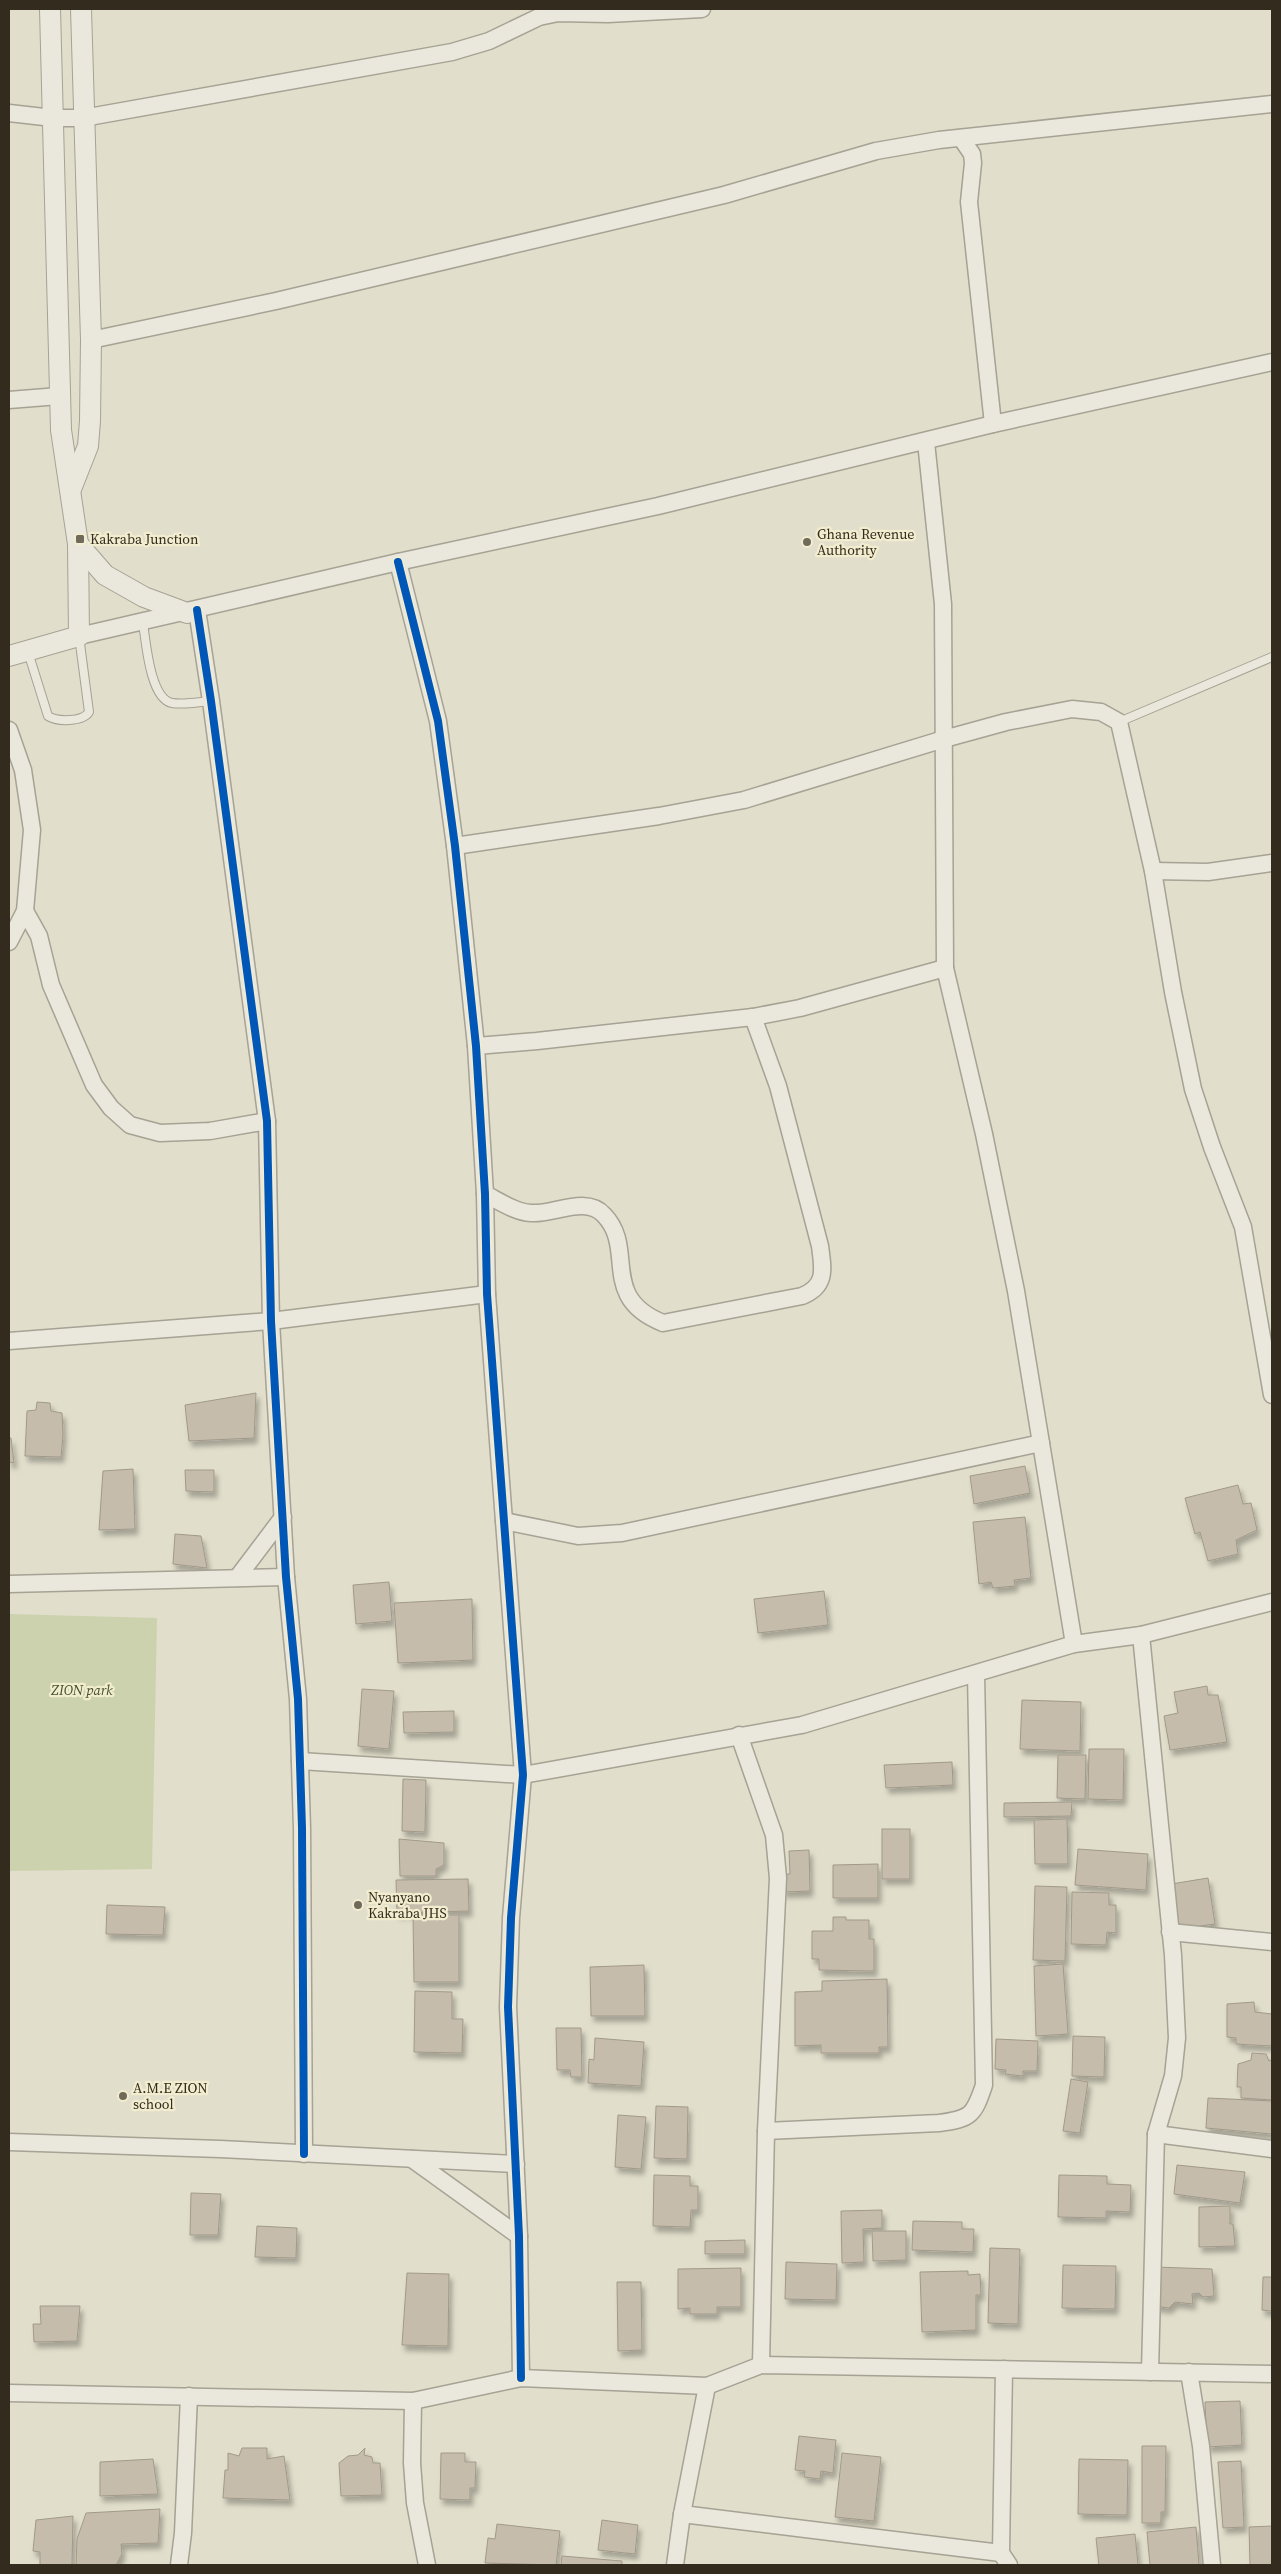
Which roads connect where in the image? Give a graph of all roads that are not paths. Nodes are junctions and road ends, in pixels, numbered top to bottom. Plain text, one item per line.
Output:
1 (50, 9) edge
2 (81, 9) edge
3 (702, 9) edge
4 (1272, 104) edge
5 (9, 113) edge
6 (53, 118) junction
7 (83, 118) junction
8 (961, 138) junction
9 (91, 340) junction
10 (1272, 362) edge
11 (60, 396) junction
12 (9, 400) edge
13 (993, 424) junction
14 (926, 442) junction
15 (71, 489) junction
16 (78, 544) junction
17 (398, 562) junction
18 (192, 611) junction
19 (143, 623) junction
20 (79, 636) junction
21 (18, 653) edge
22 (1272, 657) edge
23 (212, 702) junction
24 (1119, 722) junction
25 (9, 730) edge
26 (944, 739) junction
27 (454, 846) junction
28 (1272, 862) edge
29 (1154, 871) junction
30 (25, 911) junction
31 (9, 942) edge
32 (945, 968) junction
33 (753, 1017) junction
34 (476, 1046) junction
35 (266, 1121) junction
36 (485, 1194) junction
37 (487, 1294) junction
38 (271, 1321) junction
39 (9, 1341) edge
40 (1269, 1369) edge
41 (1272, 1395) edge
42 (1040, 1443) junction
43 (284, 1517) junction
44 (504, 1521) junction
45 (286, 1577) junction
46 (238, 1578) junction
47 (9, 1584) edge
48 (1272, 1602) edge
49 (1141, 1635) junction
50 (1074, 1644) junction
51 (976, 1674) junction
52 (739, 1735) junction
53 (300, 1761) junction
54 (523, 1775) junction
55 (1170, 1932) junction
56 (1272, 1942) edge
57 (766, 2131) junction
58 (1156, 2134) junction
59 (9, 2142) edge
60 (1272, 2150) edge
61 (304, 2154) junction
62 (412, 2159) junction
63 (516, 2164) junction
64 (519, 2236) junction
65 (761, 2365) junction
66 (1004, 2370) junction
67 (1150, 2372) junction
68 (1189, 2372) junction
69 (1272, 2374) edge
70 (521, 2378) junction
71 (707, 2386) junction
72 (9, 2393) edge
73 (189, 2396) junction
74 (413, 2401) junction
75 (682, 2514) junction
76 (1008, 2562) edge
77 (179, 2565) edge
78 (426, 2565) edge
79 (675, 2565) edge
80 (1212, 2565) edge

1 - 6 street
2 - 7 street
3 - 7 street
4 - 8 street
5 - 6 street
6 - 7 street
6 - 11 street
7 - 9 street
8 - 9 street
8 - 13 street
9 - 15 street
10 - 13 street
11 - 12 street
11 - 15 street
13 - 14 street
14 - 17 street
14 - 26 street
15 - 16 street
16 - 18 street
16 - 20 street
17 - 18 street
17 - 27 street
18 - 19 street
18 - 23 street
19 - 20 street
19 - 23 lane
20 - 21 street
20 - 21 lane
22 - 24 lane
23 - 35 street
24 - 26 street
24 - 29 street
25 - 30 street
26 - 27 street
26 - 32 street
27 - 34 street
28 - 29 street
29 - 40 street
30 - 31 street
30 - 35 street
32 - 33 street
32 - 42 street
33 - 34 street
33 - 36 street
34 - 36 street
35 - 38 street
36 - 37 street
37 - 38 street
37 - 44 street
38 - 39 street
38 - 43 street
40 - 41 street
42 - 44 street
42 - 50 street
43 - 45 street
43 - 46 street
44 - 54 street
45 - 46 street
45 - 53 street
46 - 47 street
48 - 49 street
49 - 50 street
49 - 55 street
50 - 51 street
51 - 52 street
51 - 57 street
52 - 54 street
52 - 57 street
53 - 54 street
53 - 61 street
54 - 63 street
55 - 56 street
55 - 58 street
57 - 65 street
58 - 60 street
58 - 67 street
59 - 61 street
61 - 62 street
62 - 63 street
62 - 64 street
63 - 64 street
64 - 70 street
65 - 66 street
65 - 71 street
66 - 67 street
66 - 76 street
67 - 68 street
68 - 69 street
68 - 80 street
70 - 71 street
70 - 74 street
71 - 75 street
72 - 73 street
73 - 74 street
73 - 77 street
74 - 78 street
75 - 76 street
75 - 79 street

